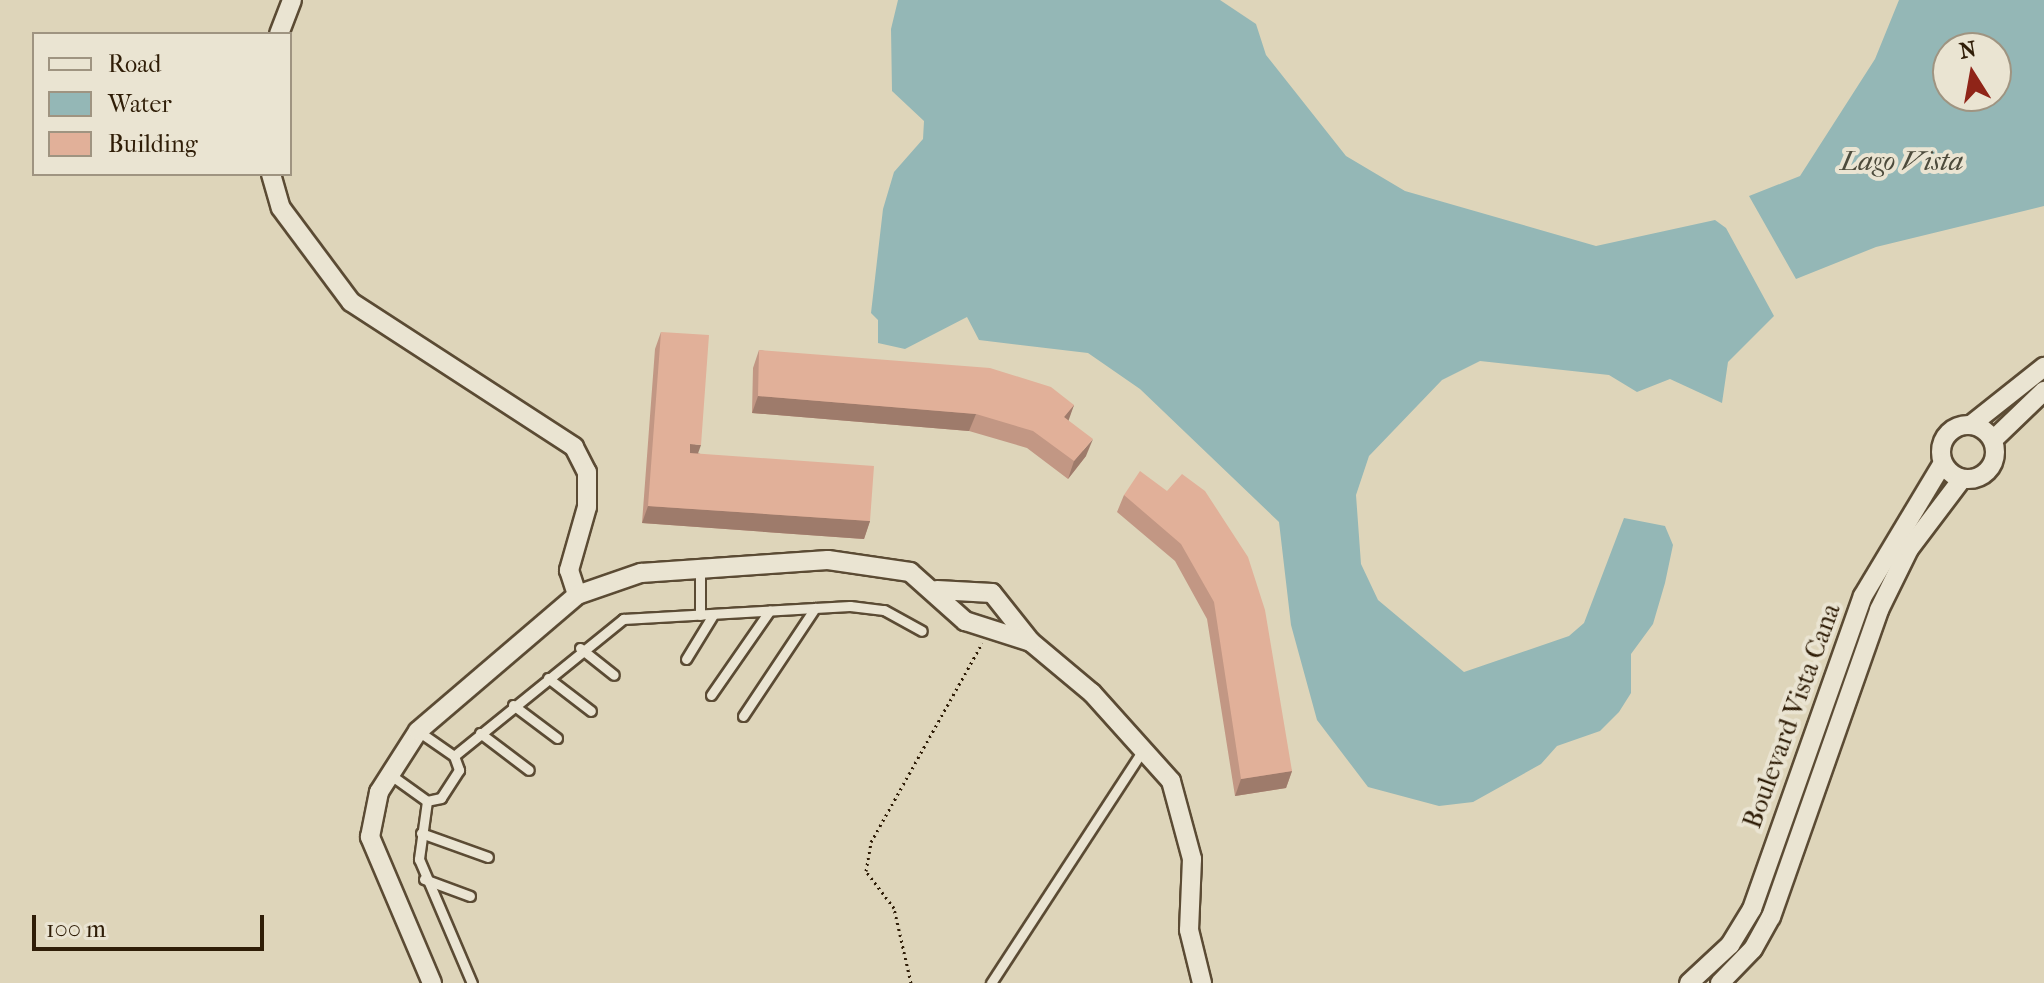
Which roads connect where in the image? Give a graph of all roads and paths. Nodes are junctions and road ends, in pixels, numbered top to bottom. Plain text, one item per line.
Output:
1 (292, 0) edge
2 (280, 32) edge
3 (272, 176) edge
4 (2044, 367) edge
5 (2044, 391) edge
6 (1972, 424) junction
7 (1993, 440) junction
8 (1943, 463) junction
9 (1962, 479) junction
10 (700, 573) junction
11 (937, 590) junction
12 (577, 595) junction
13 (815, 608) junction
14 (770, 610) junction
15 (700, 615) junction
16 (713, 615) junction
17 (922, 631) dead end
18 (987, 634) junction
19 (1031, 642) junction
20 (580, 648) junction
21 (686, 659) dead end
22 (614, 675) dead end
23 (548, 678) junction
24 (711, 695) dead end
25 (513, 705) junction
26 (591, 711) dead end
27 (743, 716) dead end
28 (418, 731) junction
29 (480, 733) junction
30 (557, 738) dead end
31 (1145, 747) junction
32 (454, 756) junction
33 (529, 770) dead end
34 (388, 773) junction
35 (427, 801) junction
36 (421, 833) junction
37 (488, 857) dead end
38 (424, 879) junction
39 (470, 896) dead end
40 (432, 983) edge
41 (472, 983) edge
42 (911, 983) edge
43 (991, 983) edge
44 (1202, 983) edge
45 (1689, 983) edge
46 (1720, 983) edge

1 - 2 street
3 - 12 street
4 - 6 street
5 - 7 street
6 - 7 street
6 - 8 street
7 - 9 street
8 - 9 street
8 - 45 street, Boulevard Vista Cana
9 - 46 street, Boulevard Vista Cana
10 - 11 street
10 - 12 street
10 - 15 lane
11 - 18 street
11 - 19 street
12 - 28 street
13 - 14 lane
13 - 17 lane
13 - 27 lane
14 - 16 lane
14 - 24 lane
15 - 16 lane
15 - 20 lane
16 - 21 lane
18 - 19 street
18 - 42 path
19 - 31 street
20 - 22 lane
20 - 23 lane
23 - 25 lane
23 - 26 lane
25 - 29 lane
25 - 30 lane
28 - 32 lane
28 - 34 street
29 - 32 lane
29 - 33 lane
31 - 43 lane
31 - 44 street
32 - 35 lane
34 - 35 lane
34 - 40 street
35 - 36 lane
36 - 37 lane
36 - 38 lane
38 - 39 lane
38 - 41 lane

